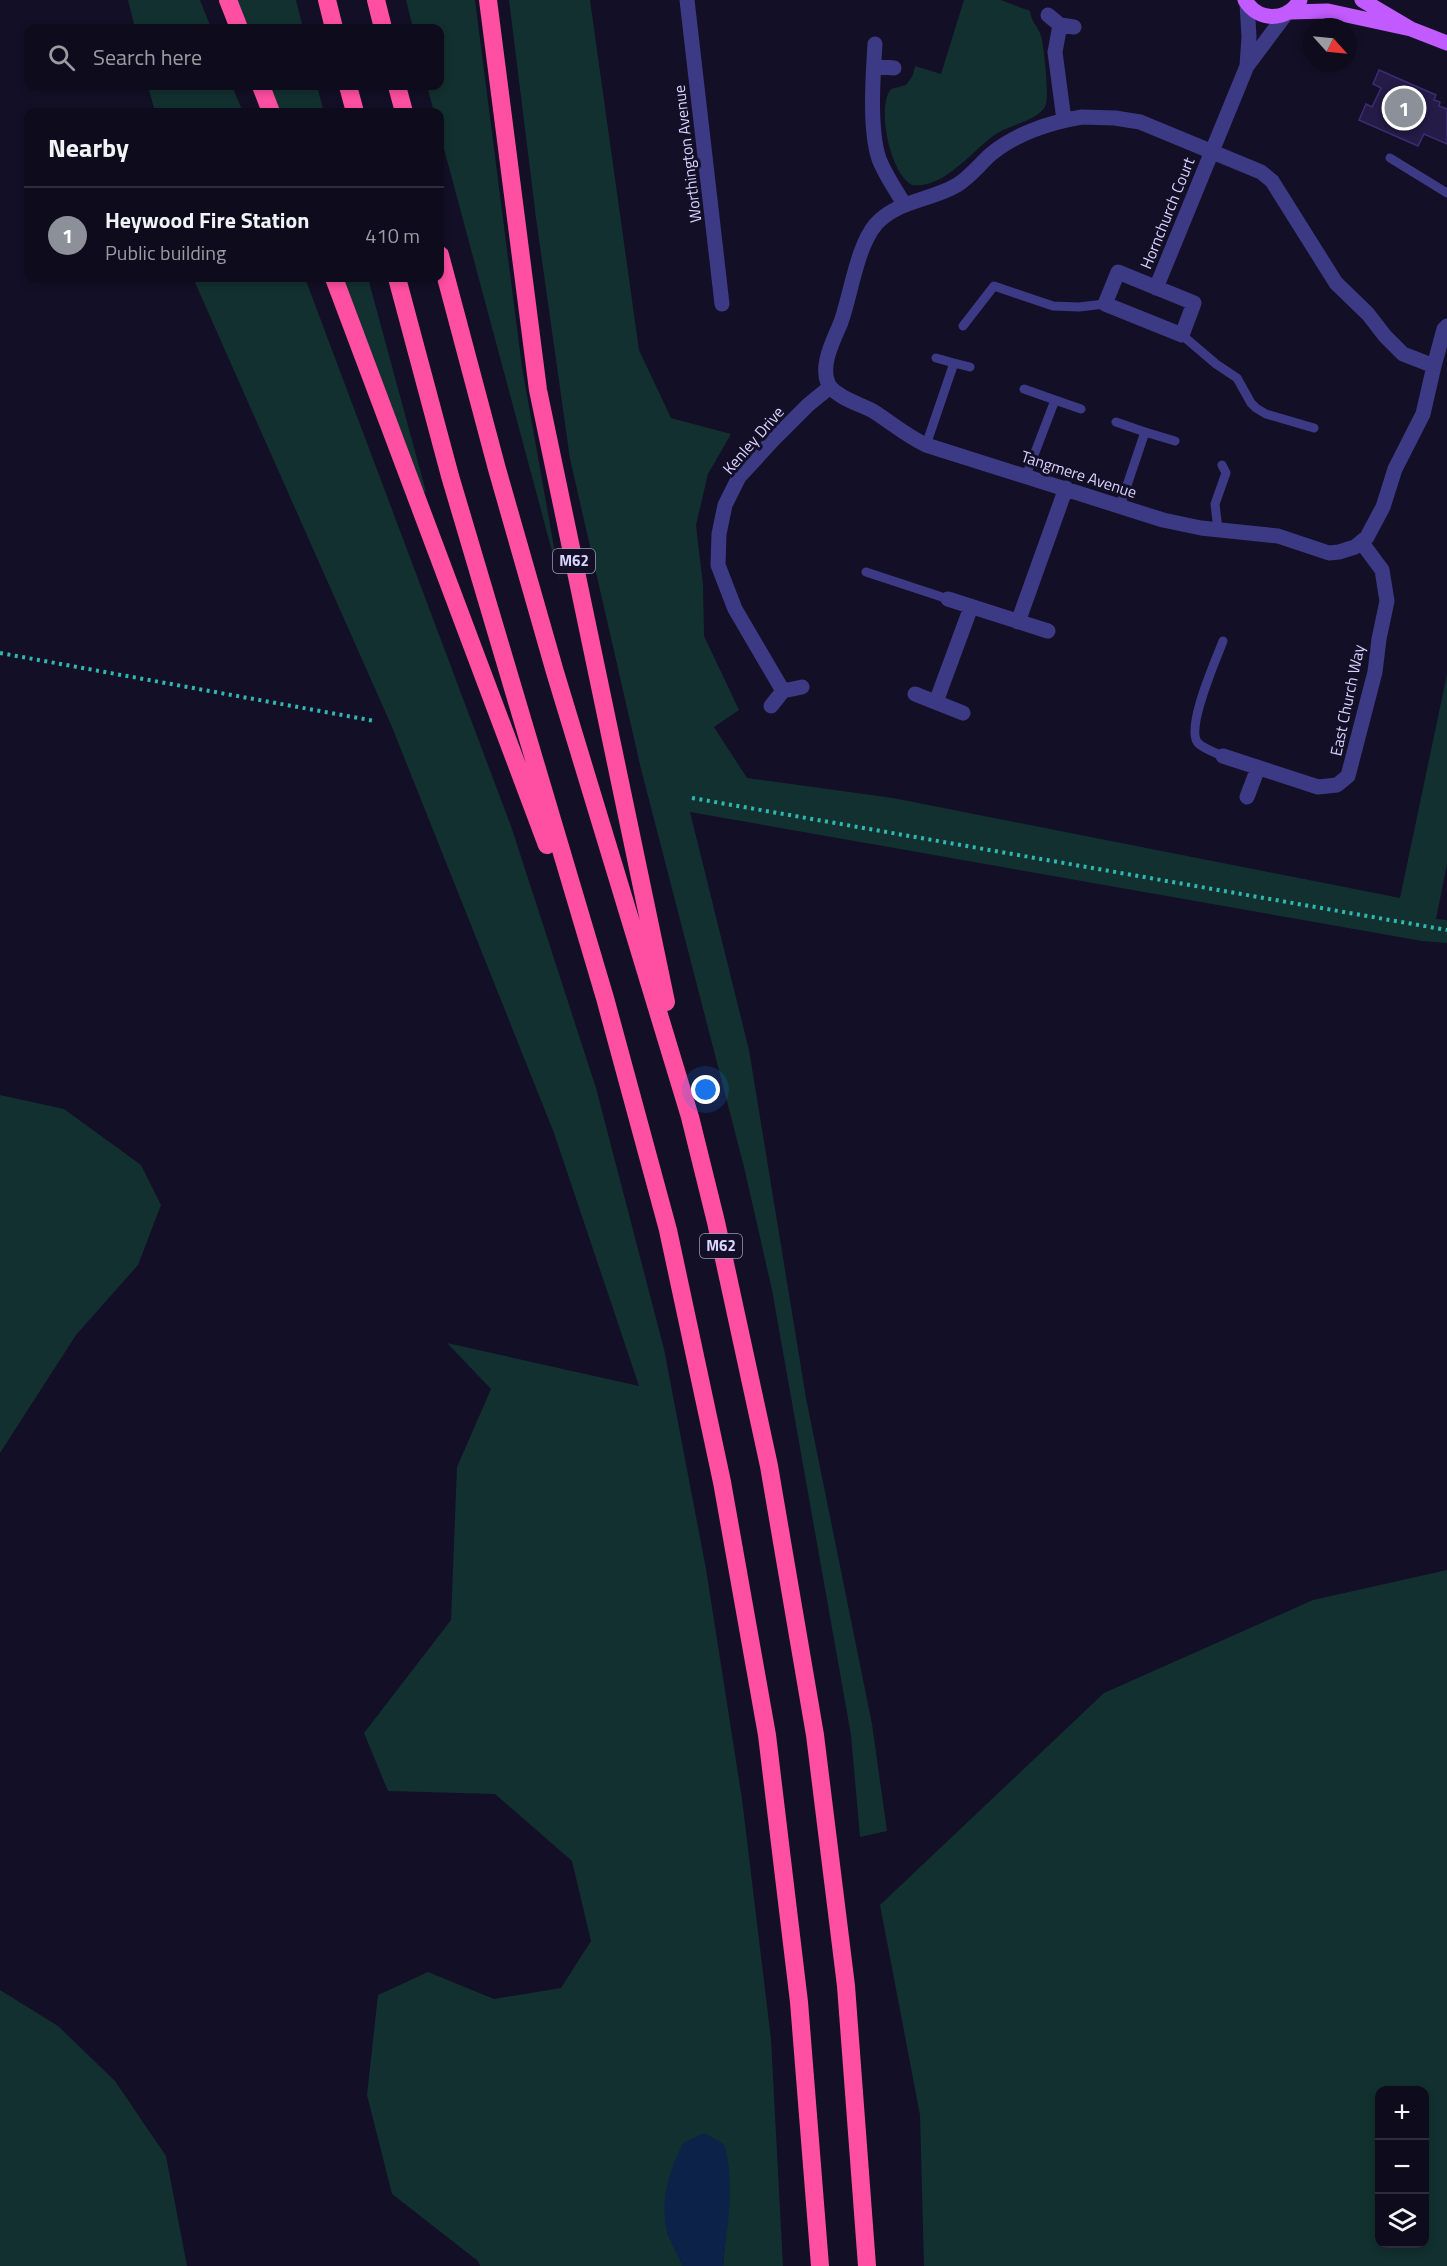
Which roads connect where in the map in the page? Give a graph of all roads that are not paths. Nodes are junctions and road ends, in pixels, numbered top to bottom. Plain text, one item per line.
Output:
1 (228, 0) edge
2 (327, 0) edge
3 (376, 0) edge
4 (488, 0) edge
5 (687, 0) edge
6 (1300, 0) edge
7 (1362, 0) edge
8 (1245, 1) edge
9 (1288, 13) junction
10 (1060, 22) dead end
11 (237, 24) edge
12 (333, 24) edge
13 (382, 24) edge
14 (1411, 29) junction
15 (1447, 43) edge
16 (875, 44) dead end
17 (874, 66) junction
18 (1247, 66) junction
19 (894, 68) dead end
20 (263, 90) edge
21 (349, 90) edge
22 (398, 90) edge
23 (269, 108) edge
24 (354, 108) edge
25 (403, 108) edge
26 (1064, 120) junction
27 (1212, 151) junction
28 (1390, 158) dead end
29 (1447, 193) edge
30 (904, 204) junction
31 (444, 270) edge
32 (336, 282) edge
33 (397, 282) edge
34 (1156, 288) junction
35 (722, 304) dead end
36 (1105, 304) junction
37 (963, 326) dead end
38 (1447, 326) edge
39 (1182, 335) junction
40 (936, 358) dead end
41 (954, 363) junction
42 (1434, 366) junction
43 (970, 367) dead end
44 (830, 387) junction
45 (1024, 389) dead end
46 (1055, 400) junction
47 (1081, 409) dead end
48 (1116, 422) dead end
49 (1314, 428) dead end
50 (1145, 432) junction
51 (1175, 441) dead end
52 (926, 445) junction
53 (1222, 465) dead end
54 (1026, 476) junction
55 (1066, 488) junction
56 (1120, 506) junction
57 (1218, 530) junction
58 (1362, 543) junction
59 (866, 572) dead end
60 (948, 599) joint
61 (971, 607) junction
62 (1018, 622) junction
63 (1048, 631) dead end
64 (1223, 641) dead end
65 (802, 687) dead end
66 (783, 691) junction
67 (915, 694) dead end
68 (936, 702) junction
69 (771, 705) dead end
70 (963, 713) dead end
71 (1223, 756) joint
72 (1258, 768) junction
73 (1247, 797) dead end
74 (605, 998) junction
75 (690, 1117) junction
76 (820, 2266) edge
77 (867, 2266) edge

1 - 11 highway
2 - 12 highway
3 - 13 highway
4 - 75 highway, M62
5 - 35 street, Worthington Avenue
6 - 9 main road
7 - 14 main road
8 - 9 main road
8 - 18 street
9 - 14 main road
9 - 18 street
10 - 26 street
14 - 15 main road
16 - 17 street
17 - 19 street
17 - 30 street
18 - 27 street
20 - 23 highway
21 - 24 highway
22 - 25 highway
26 - 27 street
26 - 30 street
27 - 34 street, Hornchurch Court
27 - 42 street
28 - 29 lane
30 - 44 street
31 - 75 highway, M62
32 - 74 highway
33 - 74 highway
34 - 36 street, Hornchurch Court
34 - 39 street, Hornchurch Court
36 - 37 lane
36 - 39 street
38 - 42 street
39 - 49 lane
40 - 41 lane
41 - 43 lane
41 - 52 lane
42 - 58 street
44 - 52 street, Tangmere Avenue
44 - 66 street, Kenley Drive
45 - 46 lane
46 - 47 lane
46 - 54 lane
48 - 50 lane
50 - 51 lane
50 - 56 lane
52 - 54 street, Tangmere Avenue
53 - 57 lane
54 - 55 street, Tangmere Avenue
55 - 56 street, Tangmere Avenue
55 - 62 street
56 - 57 street, Tangmere Avenue
57 - 58 street, Tangmere Avenue
58 - 72 street, East Church Way
59 - 60 lane
60 - 61 street
61 - 62 street
61 - 68 street
62 - 63 street
64 - 71 lane
65 - 66 street
66 - 69 street
67 - 68 street
68 - 70 street
71 - 72 street, East Church Way
72 - 73 street
74 - 76 highway
75 - 77 highway, M62

